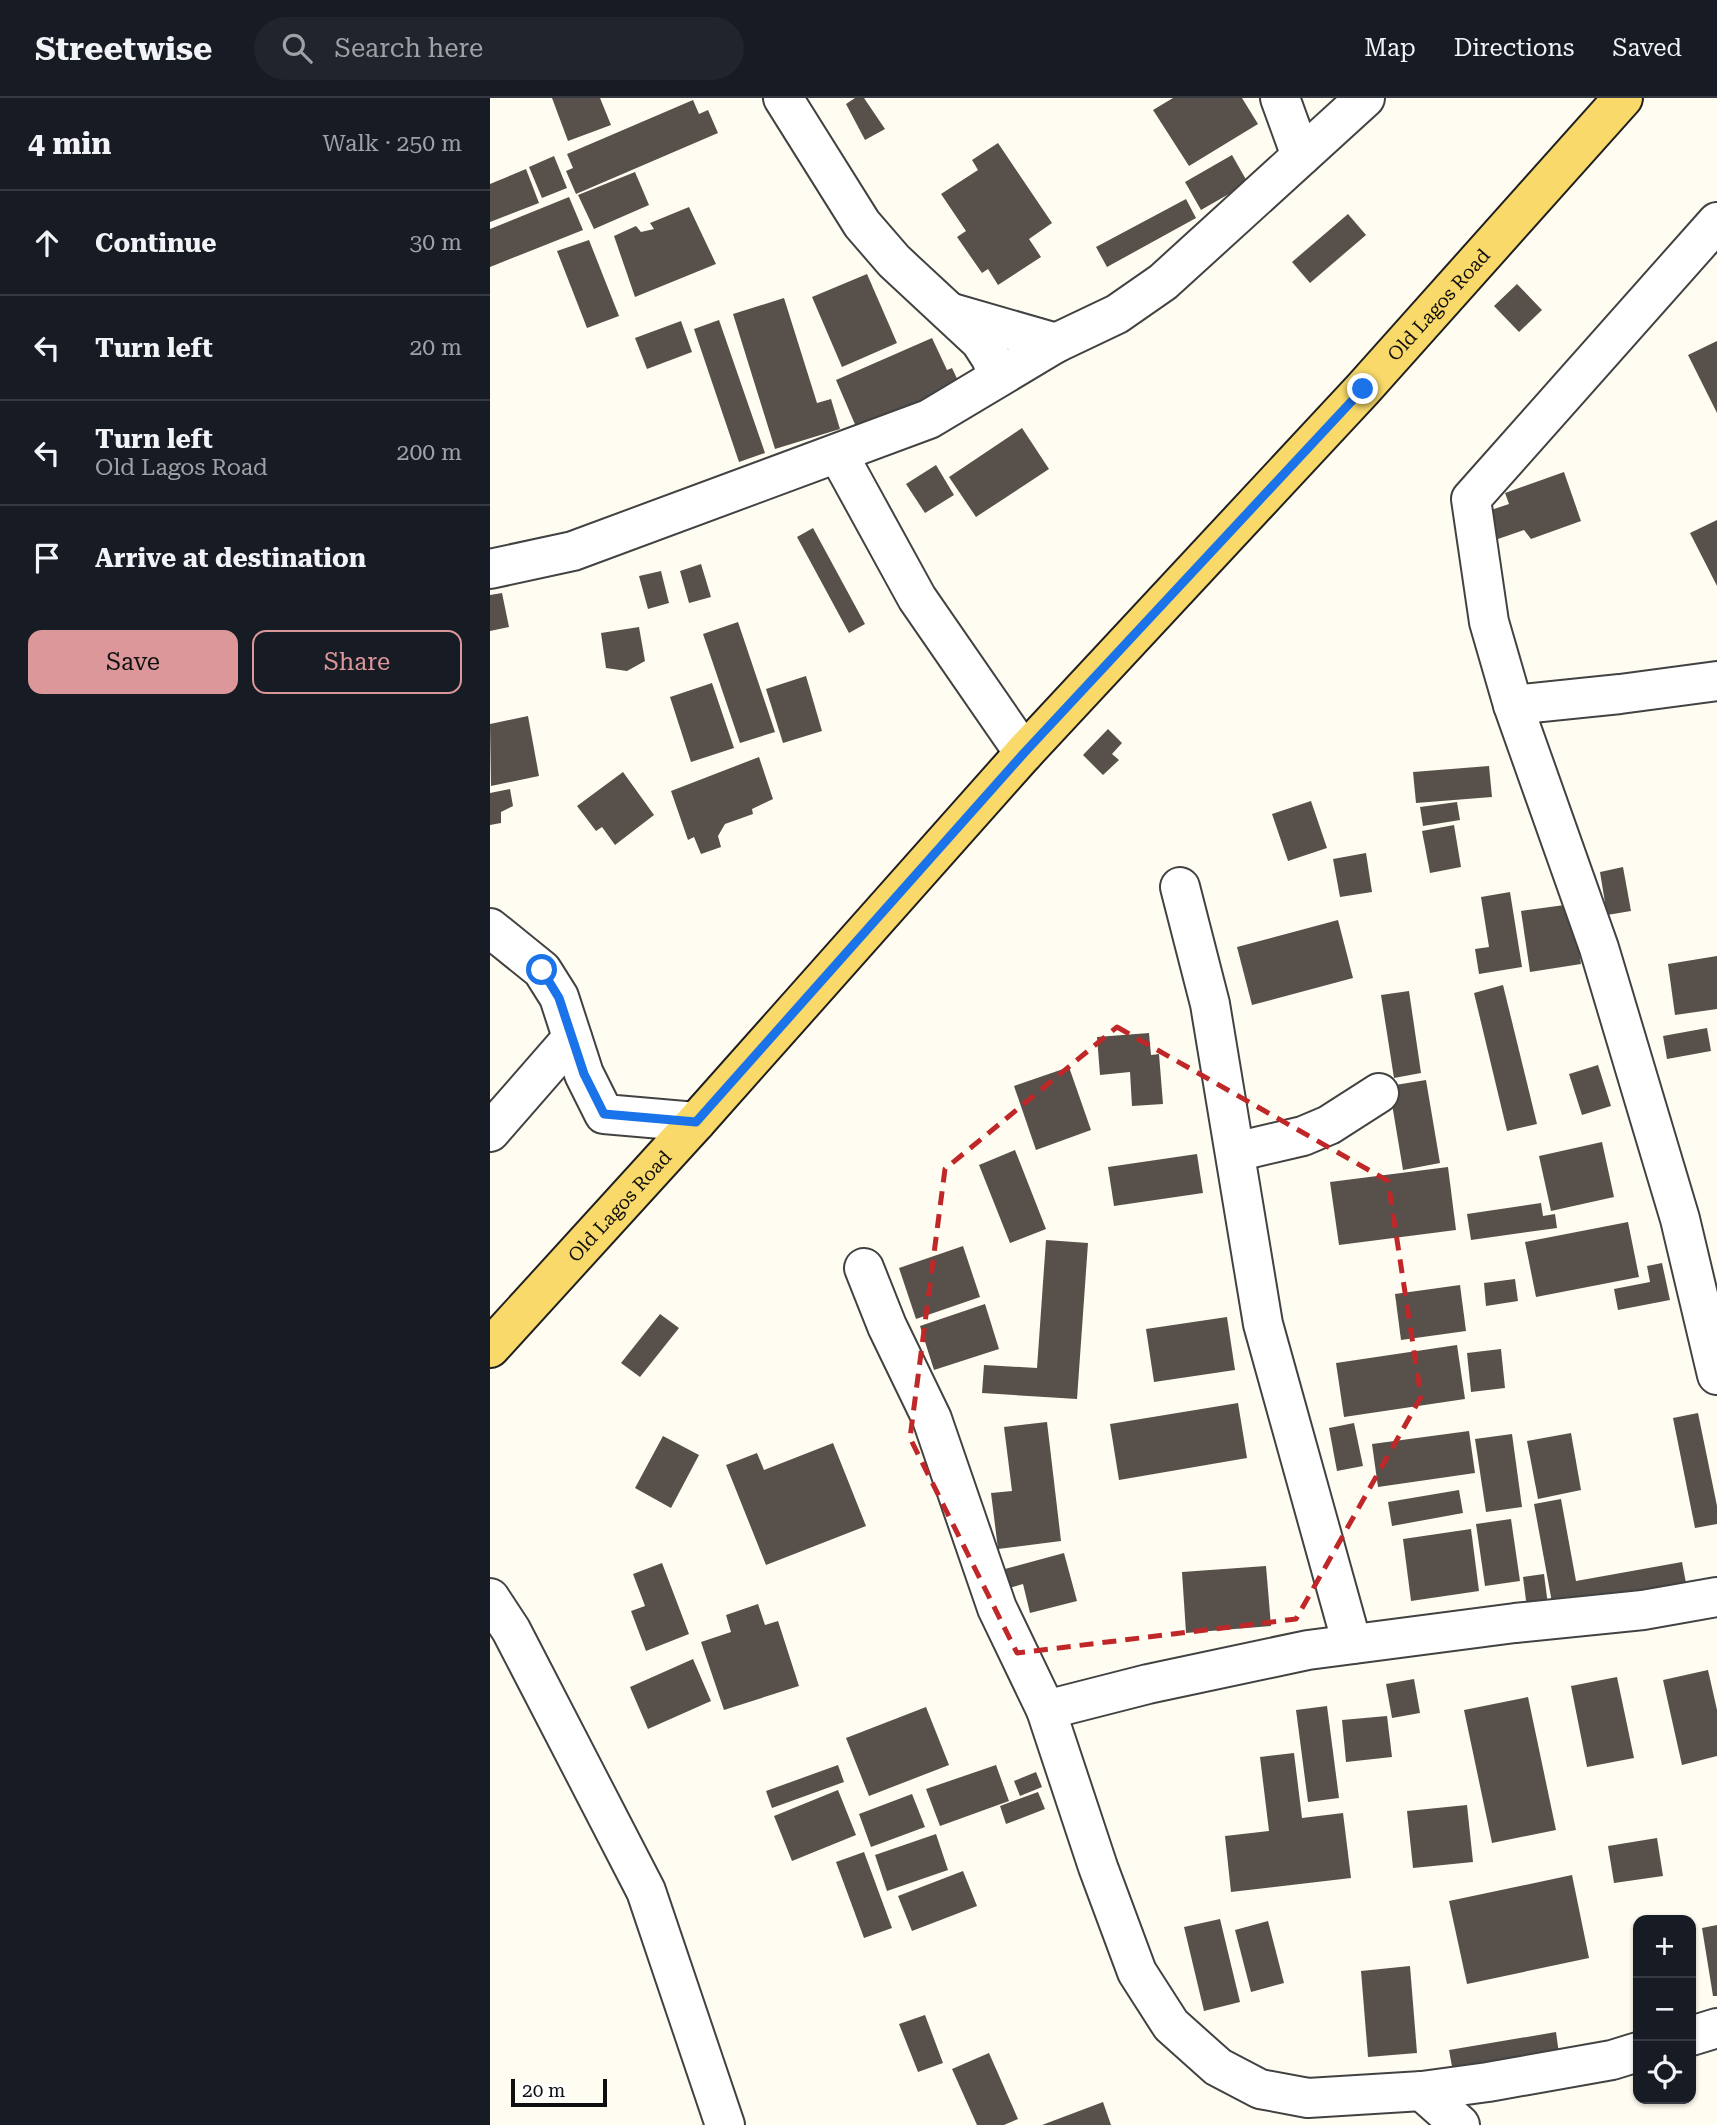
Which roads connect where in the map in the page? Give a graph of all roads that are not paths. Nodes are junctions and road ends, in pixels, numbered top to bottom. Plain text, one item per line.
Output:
1 (783, 98) edge
2 (1280, 98) edge
3 (1365, 98) edge
4 (1623, 98) edge
5 (1301, 156) junction
6 (1717, 222) edge
7 (950, 312) junction
8 (1056, 343) junction
9 (998, 377) junction
10 (838, 454) junction
11 (490, 569) edge
12 (1717, 681) edge
13 (1513, 705) junction
14 (1024, 753) junction
15 (1180, 887) dead end
16 (490, 928) edge
17 (572, 1038) junction
18 (1379, 1093) dead end
19 (696, 1122) junction
20 (490, 1132) edge
21 (1235, 1152) junction
22 (864, 1268) dead end
23 (490, 1348) edge
24 (1717, 1375) edge
25 (1717, 1597) edge
26 (490, 1598) edge
27 (1352, 1644) junction
28 (1046, 1710) junction
29 (1717, 2028) edge
30 (1696, 2034) edge
31 (1633, 2054) edge
32 (1488, 2082) junction
33 (1422, 2091) junction
34 (725, 2125) edge
35 (1460, 2125) edge

1 - 7 street
2 - 5 street
3 - 5 street
4 - 14 main road, Old Lagos Road
5 - 8 street
6 - 13 street
7 - 8 street
7 - 9 street
8 - 9 street
9 - 10 street
10 - 11 street
10 - 14 street
12 - 13 street
13 - 24 street
14 - 19 main road, Old Lagos Road
15 - 21 street
16 - 17 street
17 - 19 street
17 - 20 street
18 - 21 street
19 - 23 main road, Old Lagos Road
21 - 27 street
22 - 28 street
25 - 27 street
26 - 34 street
27 - 28 street
28 - 33 street
29 - 30 street
31 - 32 street
32 - 33 street
32 - 35 street
33 - 35 street

